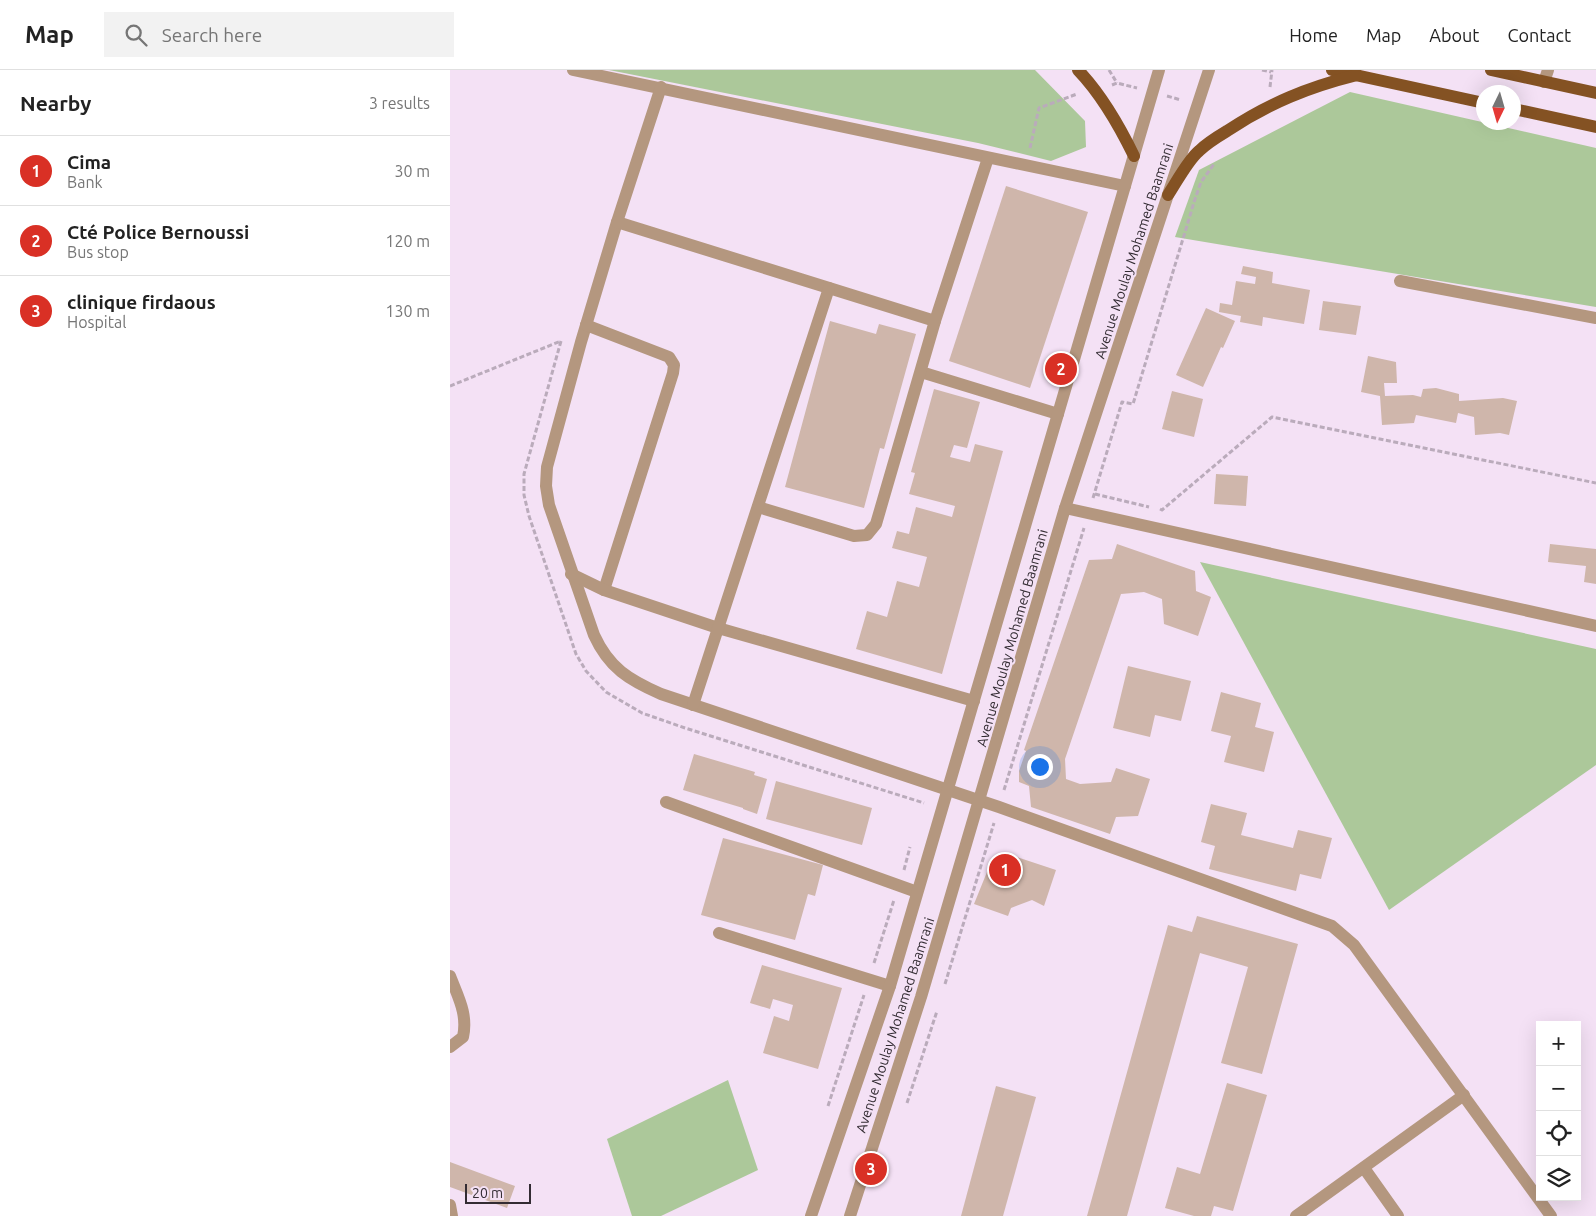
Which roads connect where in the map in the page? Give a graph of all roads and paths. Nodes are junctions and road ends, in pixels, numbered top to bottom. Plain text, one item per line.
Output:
1 (573, 70) edge
2 (1078, 70) edge
3 (1109, 70) edge
4 (1159, 70) edge
5 (1209, 70) edge
6 (1262, 70) edge
7 (1332, 70) edge
8 (1491, 70) edge
9 (1271, 71) edge
10 (1357, 75) junction
11 (1546, 76) edge
12 (1117, 83) junction
13 (661, 87) junction
14 (1094, 88) junction
15 (1154, 92) junction
16 (1596, 93) edge
17 (1476, 101) edge
18 (1278, 102) junction
19 (1198, 104) junction
20 (1521, 111) edge
21 (1596, 127) edge
22 (1134, 156) junction
23 (988, 158) junction
24 (1218, 160) dead end
25 (1026, 166) junction
26 (1125, 186) junction
27 (1168, 195) junction
28 (617, 222) junction
29 (1400, 281) dead end
30 (829, 288) junction
31 (1596, 318) edge
32 (935, 321) junction
33 (586, 326) junction
34 (921, 372) junction
35 (450, 386) edge
36 (1058, 414) junction
37 (1596, 483) edge
38 (1095, 494) junction
39 (758, 506) junction
40 (1065, 508) junction
41 (1088, 513) junction
42 (571, 574) junction
43 (604, 590) junction
44 (1596, 626) edge
45 (718, 628) junction
46 (974, 701) junction
47 (693, 705) junction
48 (948, 790) junction
49 (980, 801) junction
50 (666, 802) dead end
51 (999, 807) junction
52 (921, 812) dead end
53 (913, 839) dead end
54 (899, 885) junction
55 (917, 892) junction
56 (719, 933) dead end
57 (450, 976) edge
58 (869, 979) junction
59 (890, 986) junction
60 (944, 988) dead end
61 (938, 1007) dead end
62 (450, 1047) edge
63 (1464, 1095) junction
64 (905, 1108) dead end
65 (826, 1112) dead end
66 (1364, 1168) junction
67 (450, 1205) edge
68 (452, 1216) edge
69 (811, 1216) edge
70 (850, 1216) edge
71 (1296, 1216) edge
72 (1398, 1216) edge
73 (1551, 1216) edge

1 - 13 street
2 - 14 main road
3 - 12 path
4 - 15 street, Avenue Moulay Mohamed Baamrani
5 - 19 street, Avenue Moulay Mohamed Baamrani
6 - 9 path
7 - 10 main road
8 - 11 main road
9 - 18 path
10 - 17 main road
10 - 18 main road
11 - 16 main road
12 - 14 path
12 - 15 path
13 - 23 street
13 - 28 street
14 - 22 main road
14 - 25 path
15 - 19 path
15 - 22 street, Avenue Moulay Mohamed Baamrani
18 - 27 main road
19 - 27 street, Avenue Moulay Mohamed Baamrani
20 - 21 main road
22 - 26 street, Avenue Moulay Mohamed Baamrani
23 - 25 street
23 - 32 street
24 - 38 path
25 - 26 street
26 - 36 street, Avenue Moulay Mohamed Baamrani
27 - 40 street, Avenue Moulay Mohamed Baamrani
28 - 30 street
28 - 33 street
29 - 31 street
30 - 32 street
30 - 39 street
32 - 34 street
33 - 42 street
33 - 43 street
34 - 36 street
34 - 39 street
35 - 52 path
36 - 46 street, Avenue Moulay Mohamed Baamrani
37 - 38 path
38 - 41 path
39 - 45 street
40 - 41 street
40 - 49 street, Avenue Moulay Mohamed Baamrani
41 - 44 street
41 - 51 path
42 - 43 street
42 - 47 street
43 - 45 street
45 - 46 street
45 - 47 street
46 - 48 street, Avenue Moulay Mohamed Baamrani
47 - 48 street
48 - 49 street
48 - 55 street, Avenue Moulay Mohamed Baamrani
49 - 51 street
49 - 70 street, Avenue Moulay Mohamed Baamrani
50 - 54 street
51 - 60 path
51 - 63 street
53 - 54 path
54 - 55 street
54 - 58 path
55 - 59 street, Avenue Moulay Mohamed Baamrani
56 - 58 street
57 - 62 street
58 - 59 street
58 - 65 path
59 - 69 street, Avenue Moulay Mohamed Baamrani
61 - 64 path
63 - 66 street
63 - 73 street
66 - 71 street
66 - 72 street
67 - 68 street

